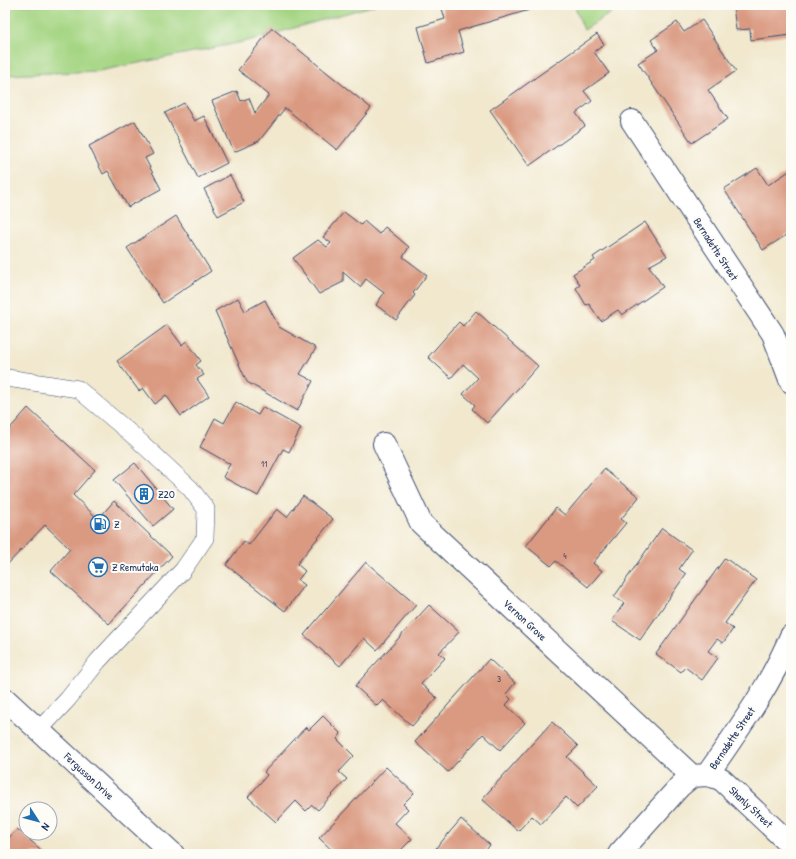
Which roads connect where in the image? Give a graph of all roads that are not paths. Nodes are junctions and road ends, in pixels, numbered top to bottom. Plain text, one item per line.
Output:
1 (632, 121) dead end
2 (5, 379) edge
3 (791, 382) edge
4 (384, 444) dead end
5 (791, 636) edge
6 (5, 698) edge
7 (39, 730) junction
8 (700, 776) junction
9 (791, 845) edge
10 (173, 854) edge
11 (619, 854) edge

1 - 3 main road, Bernadette Street
2 - 7 lane
4 - 8 main road, Vernon Grove
5 - 8 main road, Bernadette Street
6 - 7 main road, Fergusson Drive
7 - 10 main road, Fergusson Drive
8 - 9 main road, Shanly Street
8 - 11 main road, Bernadette Street

